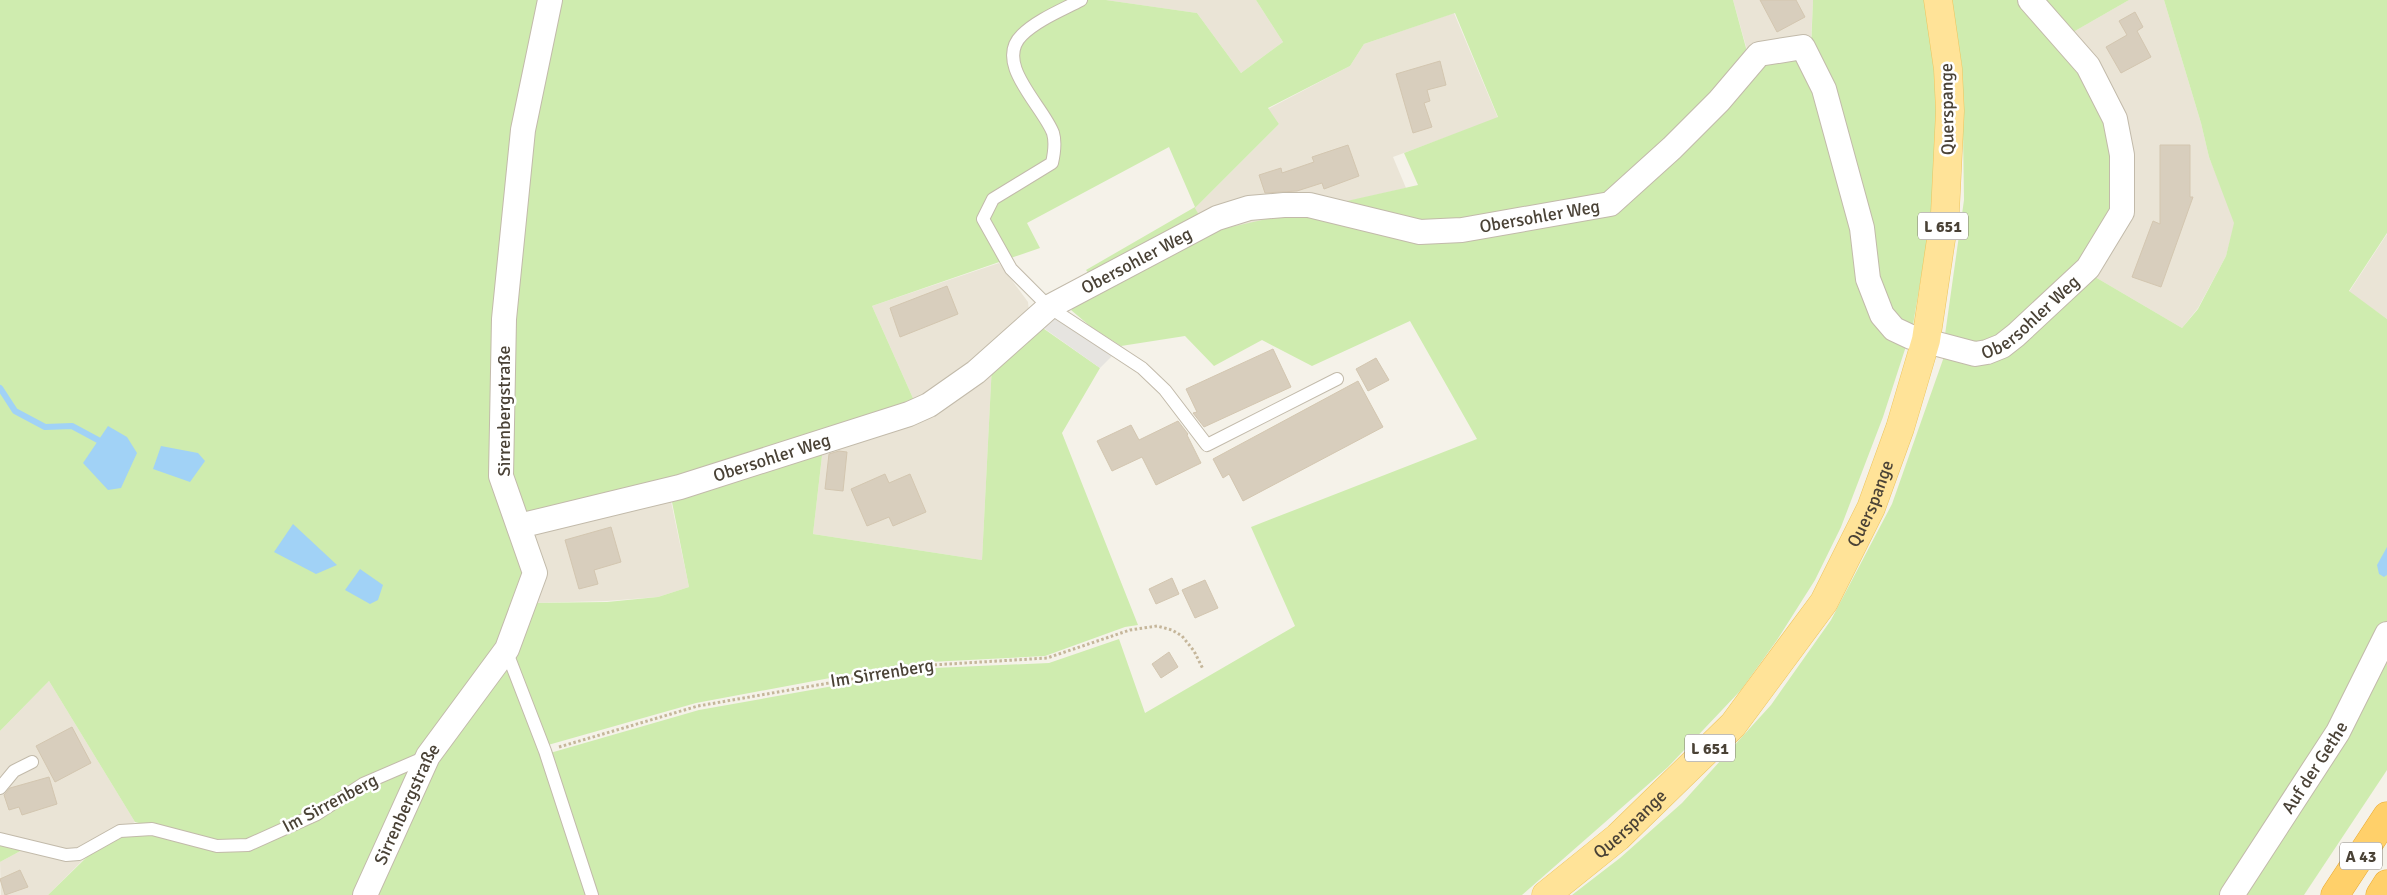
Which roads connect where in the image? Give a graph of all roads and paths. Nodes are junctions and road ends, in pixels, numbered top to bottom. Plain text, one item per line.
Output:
1 (550, 0) edge
2 (1081, 0) edge
3 (1938, 0) edge
4 (2030, 0) edge
5 (1049, 307) junction
6 (1926, 340) junction
7 (1338, 379) dead end
8 (519, 526) junction
9 (2387, 634) edge
10 (506, 650) junction
11 (1203, 669) dead end
12 (545, 751) junction
13 (428, 756) junction
14 (32, 762) dead end
15 (0, 788) edge
16 (2387, 816) edge
17 (0, 839) edge
18 (2387, 884) edge
19 (365, 895) edge
20 (592, 895) edge
21 (1546, 895) edge
22 (2232, 895) edge
23 (2335, 895) edge
24 (2380, 895) edge

1 - 8 street, Sirrenbergstraße
2 - 5 lane
3 - 6 main road, Querspange / L 651
4 - 6 street, Obersohler Weg
5 - 6 street, Obersohler Weg
5 - 7 lane
5 - 8 street, Obersohler Weg
6 - 21 main road, Querspange / L 651
8 - 10 street, Sirrenbergstraße
9 - 22 street, Auf der Gethe
10 - 12 lane
10 - 13 street, Sirrenbergstraße
11 - 12 path, Im Sirrenberg
12 - 20 lane
13 - 17 lane, Im Sirrenberg
13 - 19 street, Sirrenbergstraße
14 - 15 lane
16 - 23 highway, A 43
18 - 24 highway, A 43

